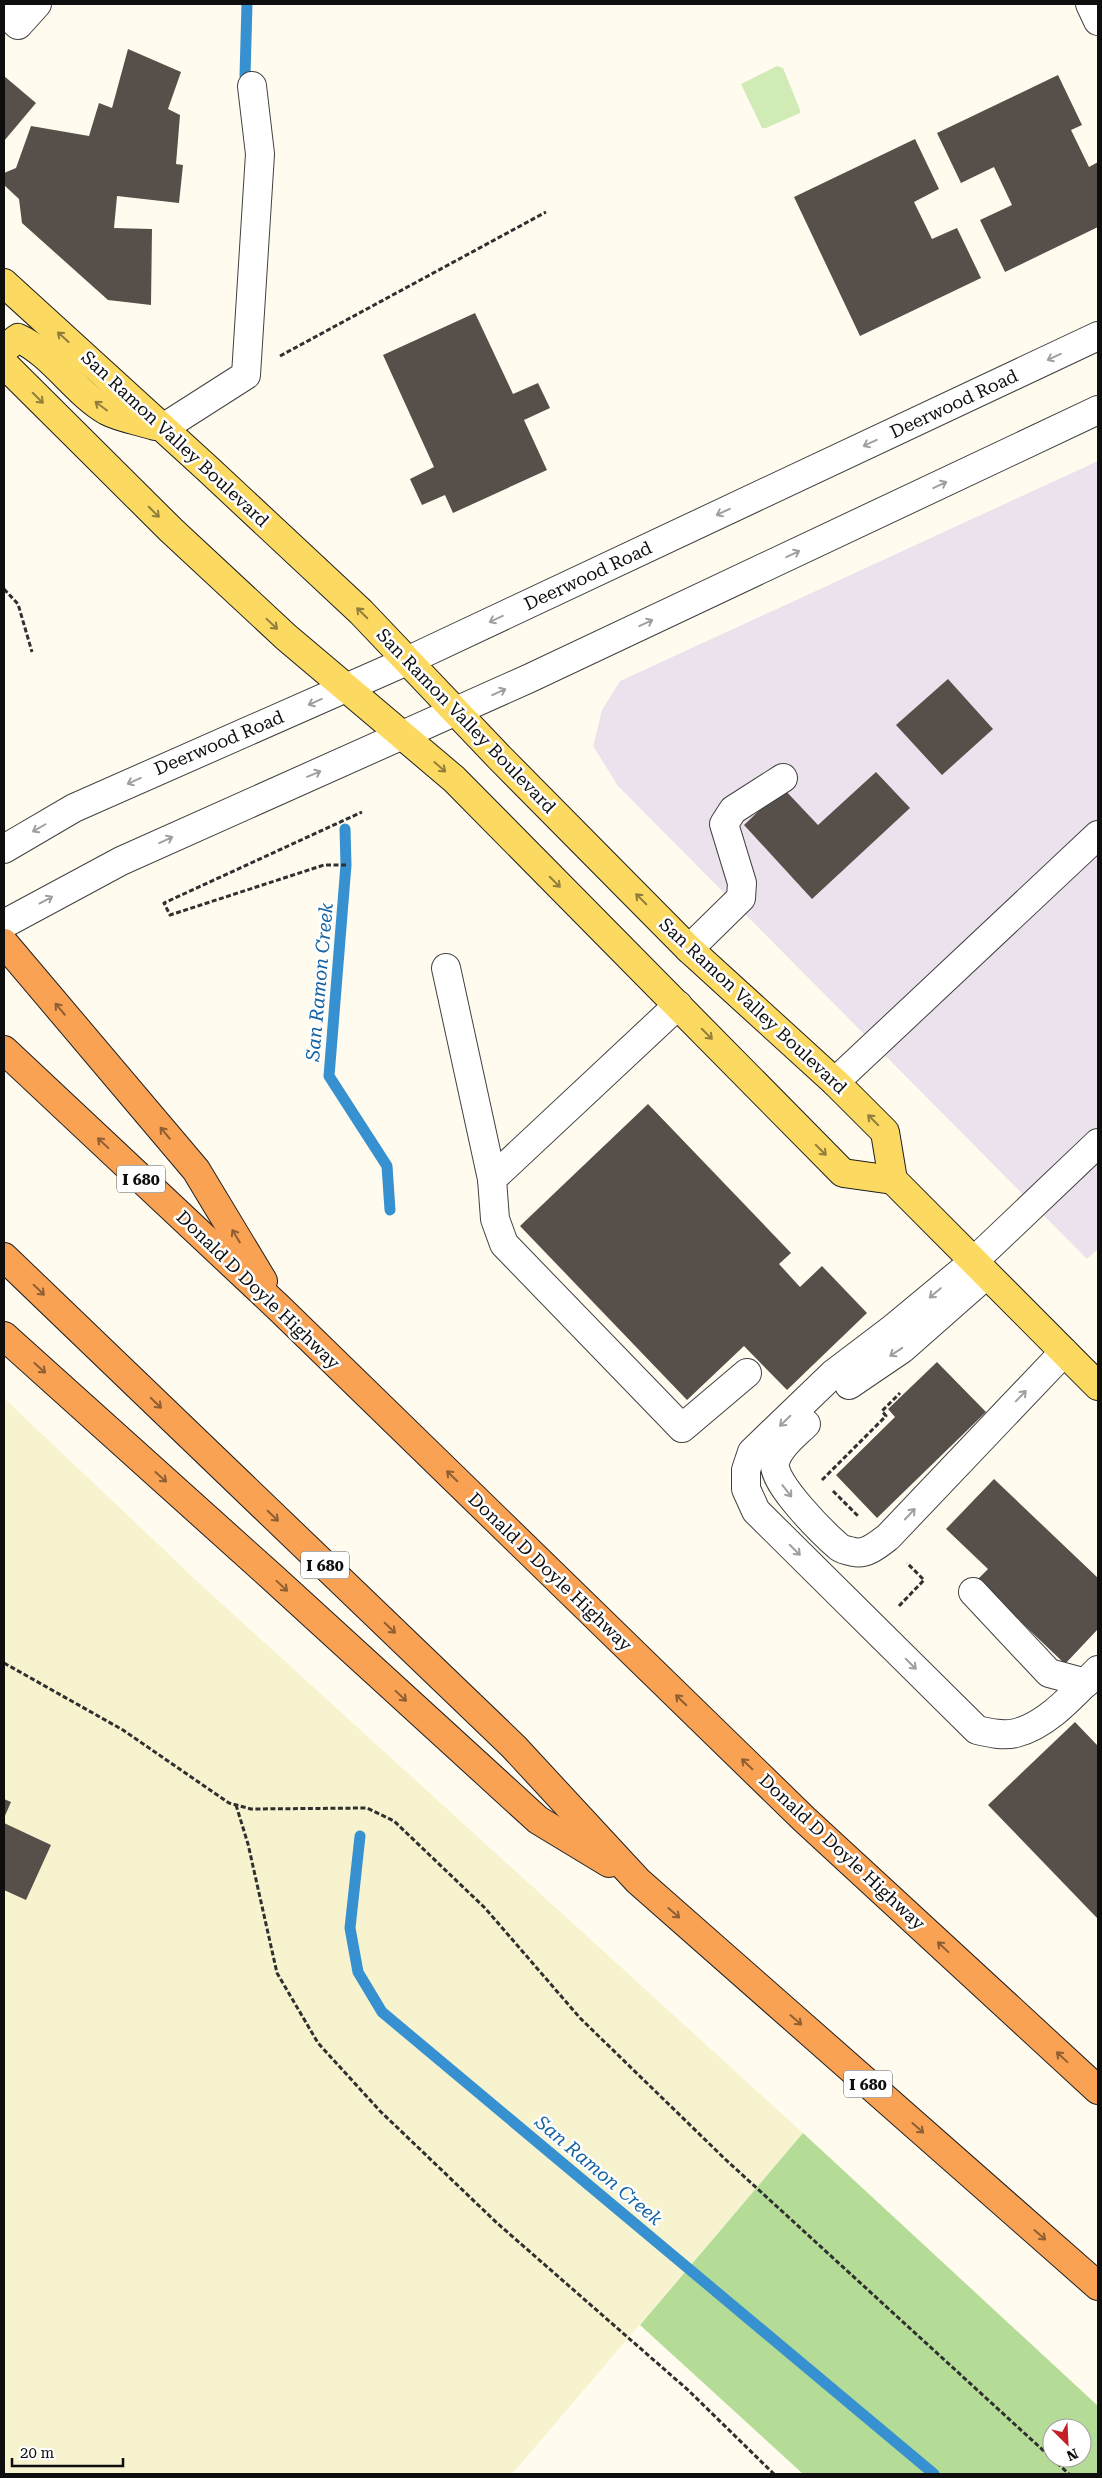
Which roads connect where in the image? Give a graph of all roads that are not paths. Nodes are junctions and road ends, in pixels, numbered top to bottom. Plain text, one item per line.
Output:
1 (37, 4) edge
2 (1090, 4) edge
3 (4, 12) edge
4 (1098, 21) edge
5 (252, 86) dead end
6 (4, 283) edge
7 (1098, 336) edge
8 (4, 349) edge
9 (4, 364) edge
10 (1098, 410) edge
11 (163, 428) junction
12 (407, 661) junction
13 (347, 688) junction
14 (454, 712) junction
15 (404, 735) junction
16 (783, 778) dead end
17 (1098, 835) edge
18 (4, 849) edge
19 (4, 924) edge
20 (4, 943) edge
21 (689, 949) junction
22 (446, 968) dead end
23 (678, 1005) junction
24 (4, 1050) edge
25 (835, 1082) junction
26 (1098, 1143) edge
27 (492, 1180) junction
28 (892, 1180) junction
29 (4, 1257) edge
30 (979, 1269) junction
31 (279, 1308) junction
32 (4, 1336) edge
33 (1064, 1352) junction
34 (747, 1374) dead end
35 (1098, 1386) edge
36 (973, 1592) dead end
37 (1092, 1676) edge
38 (638, 1881) junction
39 (1098, 2090) edge
40 (1098, 2286) edge

1 - 3 street
2 - 4 street
5 - 11 street
11 -> 6 main road, San Ramon Valley Boulevard
7 -> 12 street, Deerwood Road
11 -> 8 main road
9 -> 13 main road
14 -> 10 street
12 -> 11 main road, San Ramon Valley Boulevard
12 - 13 street, Deerwood Road
12 - 14 main road, San Ramon Valley Boulevard
13 - 15 main road
13 -> 18 street, Deerwood Road
14 - 15 street
21 -> 14 main road, San Ramon Valley Boulevard
19 -> 15 street
15 -> 23 main road
16 - 21 street
17 - 25 street
31 -> 20 highway
21 - 25 main road, San Ramon Valley Boulevard
22 - 27 street
23 - 27 street
23 -> 28 main road
31 -> 24 highway, Donald D Doyle Highway / I 680
28 -> 25 main road, San Ramon Valley Boulevard
26 - 30 street
27 - 34 street
28 - 30 main road
29 -> 38 highway, I 680
30 - 33 main road
30 -> 33 street
30 -> 37 street
39 -> 31 highway, Donald D Doyle Highway / I 680
32 -> 38 highway
33 - 35 main road
36 - 37 street
38 -> 40 highway, I 680

